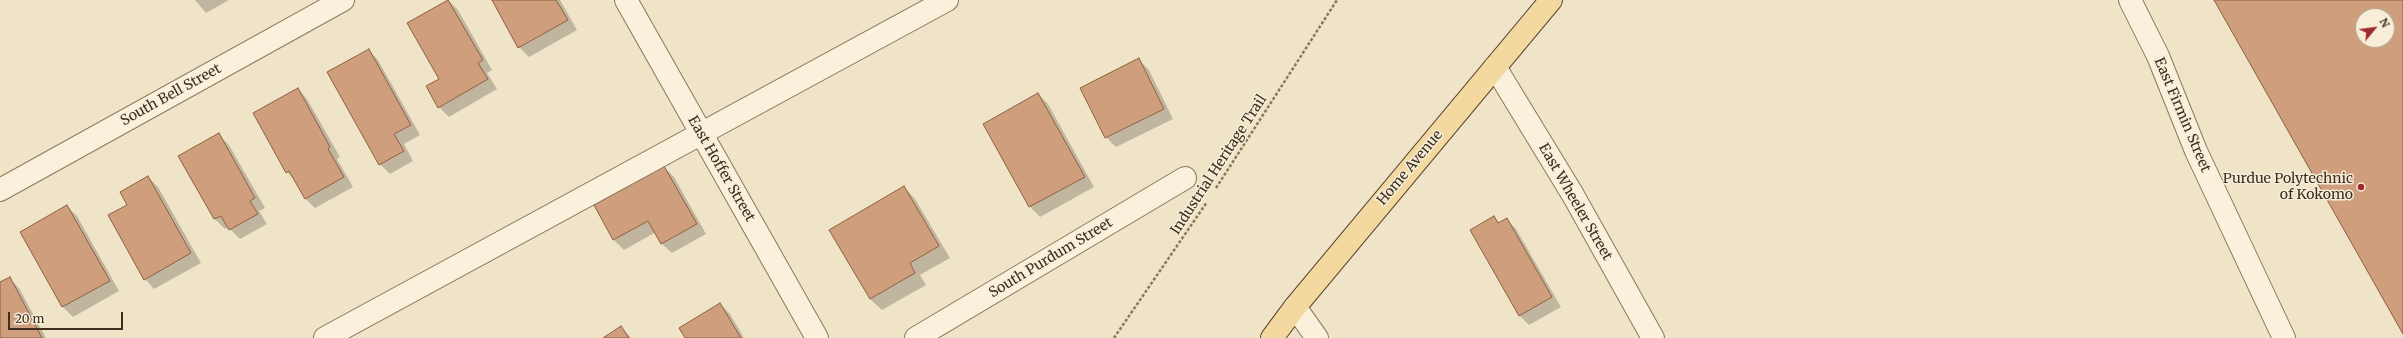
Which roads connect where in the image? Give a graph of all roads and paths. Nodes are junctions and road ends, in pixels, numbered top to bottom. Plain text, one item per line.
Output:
1 (343, 0) edge
2 (626, 0) edge
3 (947, 0) edge
4 (1337, 0) edge
5 (1551, 0) edge
6 (2130, 0) edge
7 (1495, 67) junction
8 (700, 134) junction
9 (1185, 178) dead end
10 (0, 190) edge
11 (1215, 190) dead end
12 (1211, 196) dead end
13 (1295, 306) junction
14 (325, 338) edge
15 (817, 338) edge
16 (916, 338) edge
17 (1114, 338) edge
18 (1272, 338) edge
19 (1317, 338) edge
20 (1653, 338) edge
21 (2284, 338) edge

1 - 10 street, South Bell Street
2 - 8 street, East Hoffer Street
3 - 8 street
4 - 11 path, Industrial Heritage Trail
5 - 7 main road, Home Avenue
6 - 21 street, East Firmin Street
7 - 13 main road, Home Avenue
7 - 20 street, East Wheeler Street
8 - 14 street
8 - 15 street, East Hoffer Street
9 - 16 street, South Purdum Street
12 - 17 path, Industrial Heritage Trail
13 - 18 main road, Home Avenue
13 - 19 street

